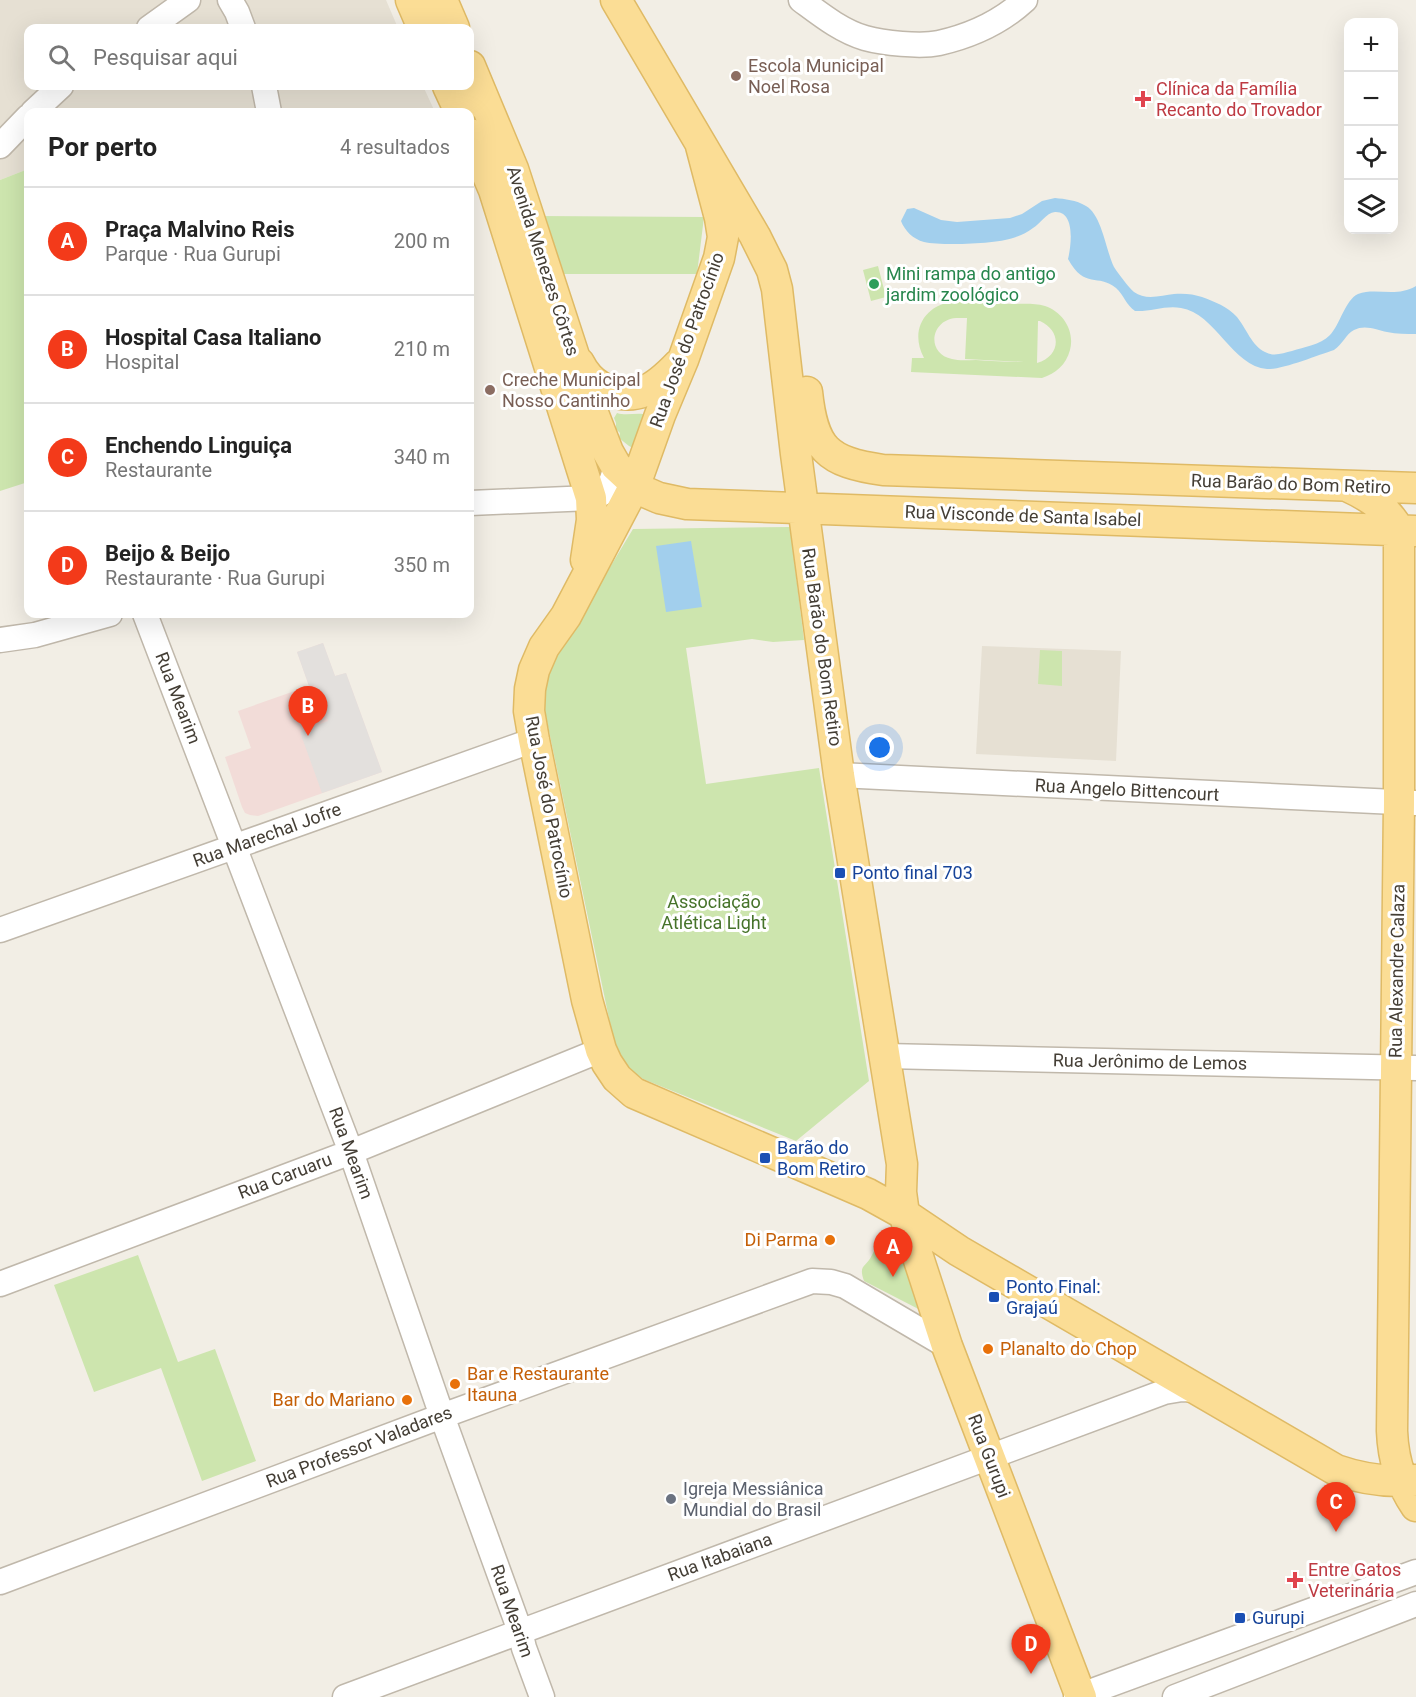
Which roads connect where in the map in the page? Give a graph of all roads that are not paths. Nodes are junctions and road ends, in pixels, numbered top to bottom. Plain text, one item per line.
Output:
1 (188, 0) edge
2 (230, 0) edge
3 (411, 0) edge
4 (441, 0) edge
5 (616, 0) edge
6 (801, 0) edge
7 (1025, 0) edge
8 (155, 24) edge
9 (242, 24) edge
10 (421, 24) edge
11 (452, 24) edge
12 (474, 76) edge
13 (57, 90) edge
14 (265, 90) edge
15 (450, 90) edge
16 (37, 108) edge
17 (268, 108) edge
18 (458, 108) edge
19 (24, 121) edge
20 (474, 143) edge
21 (0, 146) edge
22 (701, 146) junction
23 (572, 348) junction
24 (683, 360) junction
25 (625, 476) junction
26 (1347, 486) junction
27 (1416, 488) edge
28 (591, 498) junction
29 (474, 503) edge
30 (803, 508) junction
31 (1407, 530) edge
32 (566, 616) junction
33 (96, 618) edge
34 (147, 618) edge
35 (0, 640) edge
36 (534, 740) junction
37 (839, 775) junction
38 (1407, 803) edge
39 (236, 847) junction
40 (0, 930) edge
41 (601, 1050) junction
42 (885, 1056) junction
43 (1406, 1067) edge
44 (351, 1152) junction
45 (902, 1164) junction
46 (904, 1214) junction
47 (959, 1251) junction
48 (0, 1284) edge
49 (947, 1346) junction
50 (1199, 1390) junction
51 (442, 1416) junction
52 (990, 1457) junction
53 (1411, 1489) edge
54 (1416, 1572) edge
55 (0, 1582) edge
56 (1416, 1604) edge
57 (520, 1631) junction
58 (1079, 1696) edge
59 (345, 1697) edge
60 (542, 1697) edge
61 (1175, 1697) edge

1 - 8 street
2 - 9 street
3 - 10 main road
4 - 11 main road
5 - 22 main road, Rua Barão do Bom Retiro
6 - 7 street
12 - 23 main road, Avenida Menezes Côrtes
13 - 16 street
14 - 17 street
15 - 18 main road
19 - 21 street
20 - 28 main road, Avenida Menezes Côrtes
22 - 24 main road, Rua José do Patrocínio
22 - 26 main road, Rua Barão do Bom Retiro
22 - 30 main road, Rua Barão do Bom Retiro
23 - 24 main road
23 - 25 main road, Avenida Menezes Côrtes
24 - 25 main road, Rua José do Patrocínio
25 - 28 street
25 - 30 main road, Rua Visconde de Santa Isabel
25 - 32 main road, Rua José do Patrocínio
26 - 27 main road, Rua Barão do Bom Retiro
26 - 31 main road
28 - 29 street
28 - 32 main road, Avenida Menezes Côrtes
30 - 31 main road, Rua Visconde de Santa Isabel
30 - 37 main road, Rua Barão do Bom Retiro
31 - 38 main road, Rua Alexandre Calaza
32 - 36 main road, Rua José do Patrocínio
33 - 35 street
34 - 39 street, Rua Mearim
36 - 39 street, Rua Marechal Jofre
36 - 41 main road, Rua José do Patrocínio
37 - 38 street, Rua Angelo Bittencourt
37 - 42 main road, Rua Barão do Bom Retiro
38 - 43 main road, Rua Alexandre Calaza
39 - 40 street, Rua Marechal Jofre
39 - 44 street, Rua Mearim
41 - 44 street, Rua Caruaru
41 - 46 main road, Rua José do Patrocínio
42 - 43 street, Rua Jerônimo de Lemos
42 - 45 main road, Rua Barão do Bom Retiro
43 - 53 main road, Rua Alexandre Calaza
44 - 48 street, Rua Caruaru
44 - 51 street, Rua Mearim
45 - 46 main road, Rua Barão do Bom Retiro
45 - 47 main road, Rua Barão do Bom Retiro
46 - 47 main road, Rua Barão do Bom Retiro
46 - 49 main road, Rua Gurupi
47 - 50 main road, Rua Barão do Bom Retiro
49 - 51 street, Rua Professor Valadares
49 - 52 main road, Rua Gurupi
50 - 52 street, Rua Itabaiana
50 - 53 main road, Rua Barão do Bom Retiro
51 - 55 street, Rua Professor Valadares
51 - 57 street, Rua Mearim
52 - 57 street, Rua Itabaiana
52 - 58 main road, Rua Gurupi
54 - 58 street
56 - 61 street
57 - 59 street, Rua Itabaiana
57 - 60 street, Rua Mearim

